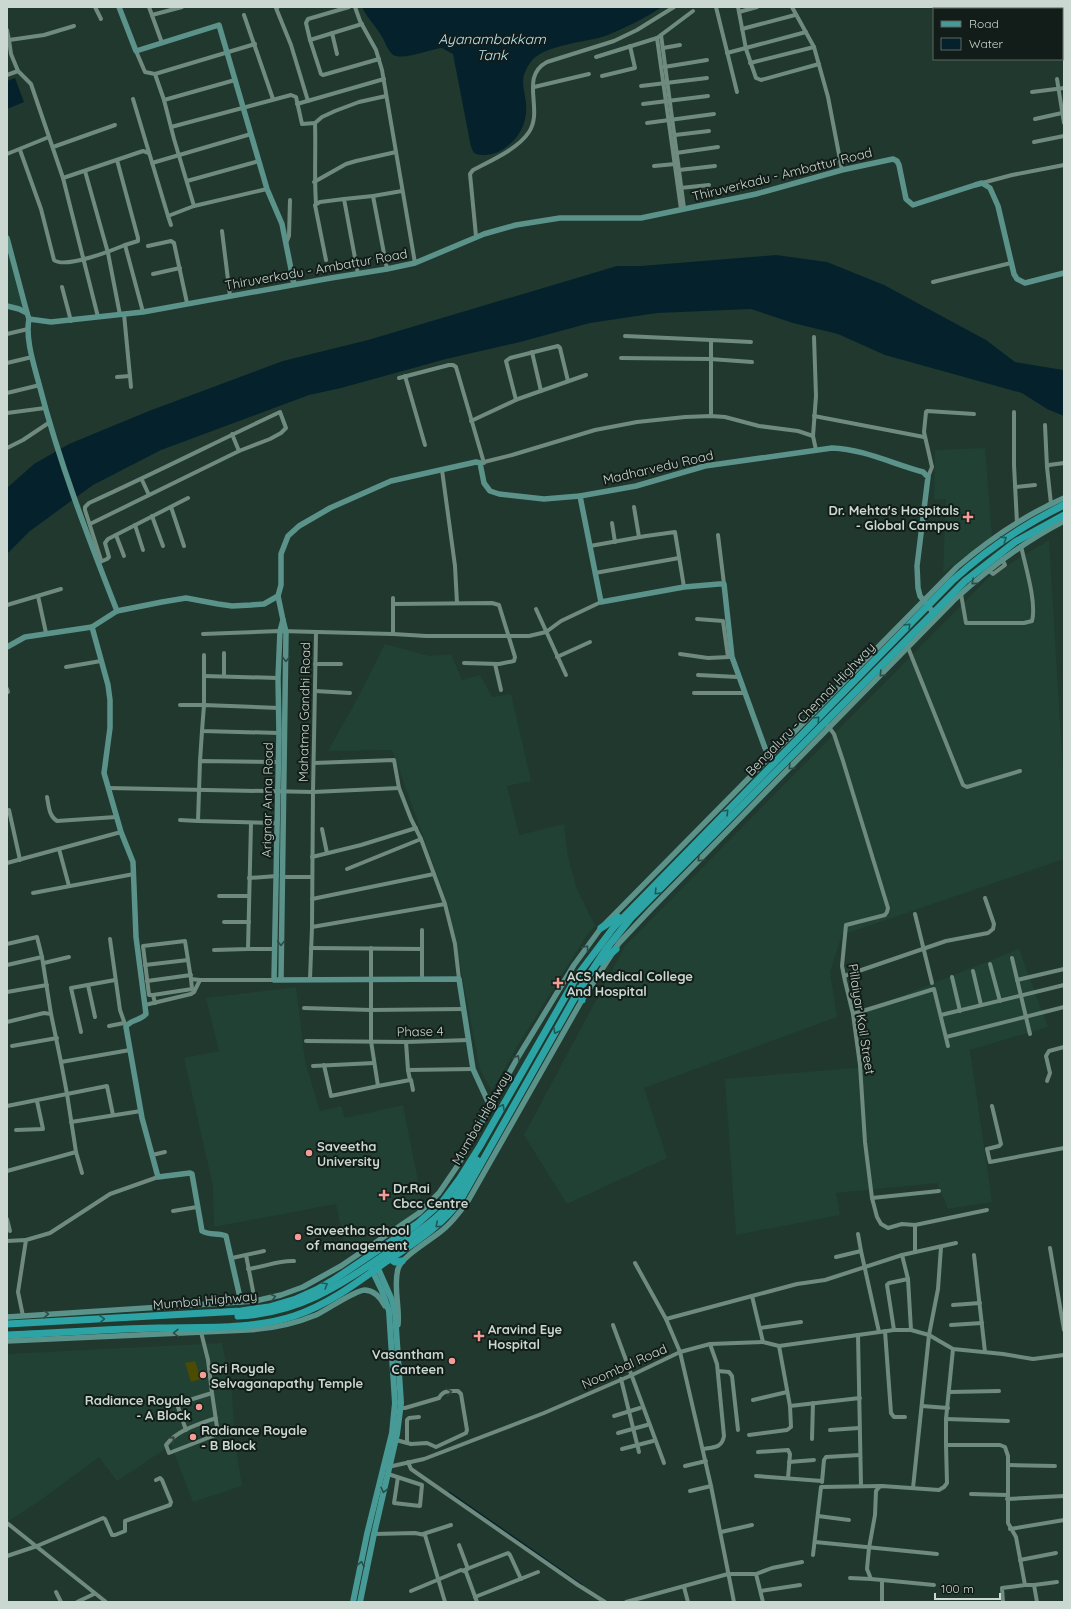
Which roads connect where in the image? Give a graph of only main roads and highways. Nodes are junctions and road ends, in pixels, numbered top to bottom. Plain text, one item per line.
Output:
1 (1064, 505) edge
2 (1064, 515) edge
3 (653, 885) junction
4 (601, 928) road end
5 (616, 948) road end
6 (594, 952) joint
7 (588, 976) junction
8 (580, 988) junction
9 (582, 1000) road end
10 (493, 1124) junction
11 (397, 1255) junction
12 (372, 1263) junction
13 (188, 1314) junction
14 (7, 1324) edge
15 (7, 1335) edge
16 (354, 1602) edge
17 (360, 1602) edge

3 -> 1 highway, Bengaluru - Chennai Highway
2 -> 7 highway, Bengaluru - Chennai Highway
3 - 4 highway
3 - 6 highway, Bengaluru - Chennai Highway
5 - 7 highway
10 -> 6 highway, Mumbai Highway
7 - 8 highway
8 - 9 highway
8 -> 11 highway
10 - 11 highway
13 -> 10 highway, Mumbai Highway
11 - 12 highway
11 - 15 highway
12 - 13 highway
16 -> 12 main road
12 -> 17 main road
14 -> 13 highway, Mumbai Highway

